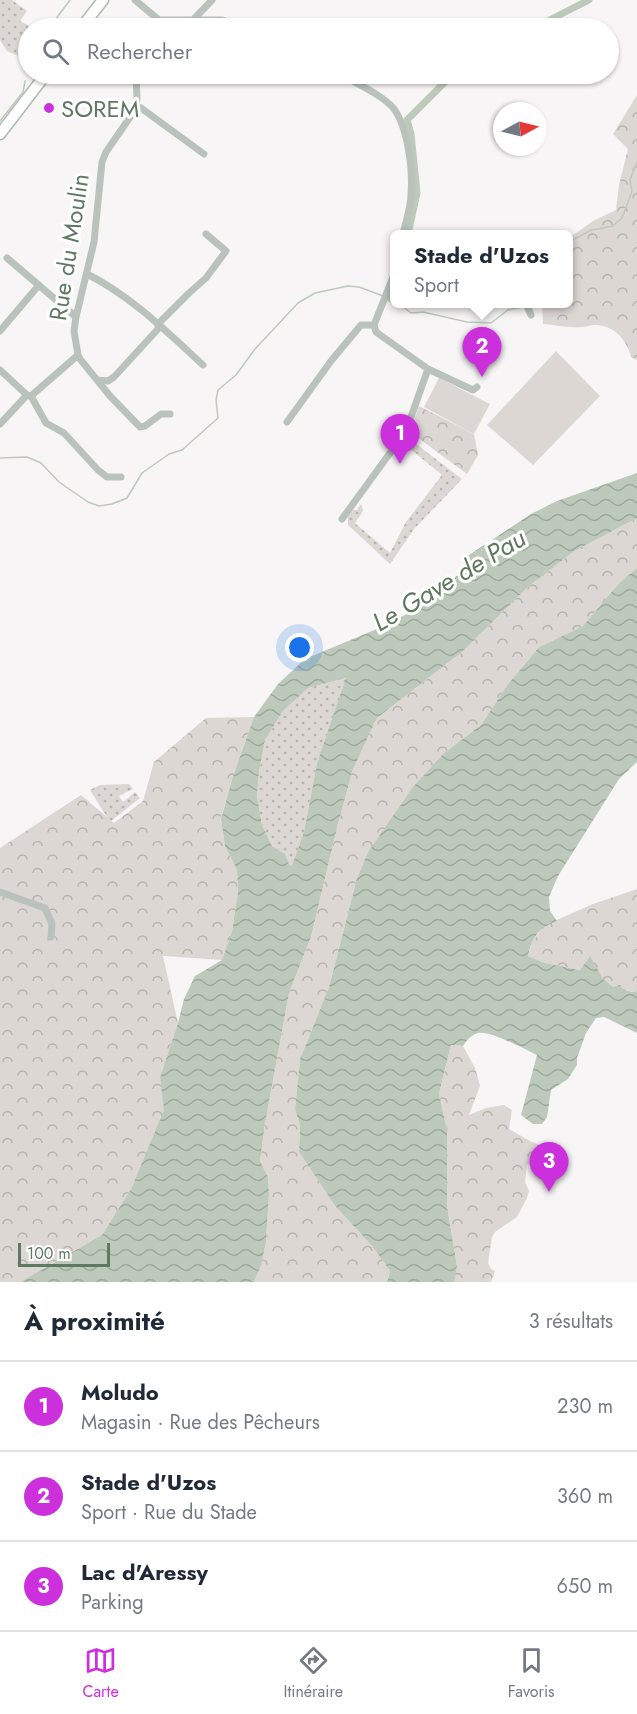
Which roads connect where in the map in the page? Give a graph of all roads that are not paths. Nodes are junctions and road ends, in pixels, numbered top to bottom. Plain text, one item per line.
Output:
1 (103, 0) edge
2 (135, 0) edge
3 (212, 0) edge
4 (89, 18) edge
5 (157, 18) edge
6 (195, 18) edge
7 (38, 84) edge
8 (136, 84) edge
9 (357, 84) edge
10 (136, 106) junction
11 (0, 134) edge
12 (204, 154) dead end
13 (404, 230) edge
14 (206, 234) dead end
15 (8, 258) dead end
16 (87, 274) junction
17 (390, 284) edge
18 (39, 285) junction
19 (76, 317) junction
20 (158, 324) junction
21 (374, 325) junction
22 (0, 331) edge
23 (78, 355) junction
24 (203, 365) dead end
25 (428, 369) junction
26 (0, 370) edge
27 (111, 379) junction
28 (98, 380) junction
29 (477, 387) dead end
30 (109, 394) junction
31 (29, 395) junction
32 (170, 414) dead end
33 (287, 422) dead end
34 (0, 424) edge
35 (121, 477) dead end
36 (342, 519) dead end
37 (0, 892) edge
38 (51, 937) dead end

1 - 4 main road
2 - 5 street
3 - 6 street
7 - 11 main road
8 - 10 street
9 - 13 street
10 - 12 street
10 - 16 street, Rue du Moulin
14 - 20 street
15 - 18 street
16 - 19 street, Rue du Moulin
16 - 20 street
17 - 21 street
18 - 19 street
18 - 22 street
19 - 23 street, Rue du Moulin
20 - 24 street
20 - 27 street
21 - 25 street
21 - 33 street
23 - 28 street
23 - 31 street, Rue du Moulin
25 - 29 street
25 - 36 street
26 - 31 street
27 - 28 street
27 - 30 street
28 - 30 street
30 - 32 street
31 - 34 street, Rue du Moulin
31 - 35 street
37 - 38 street

